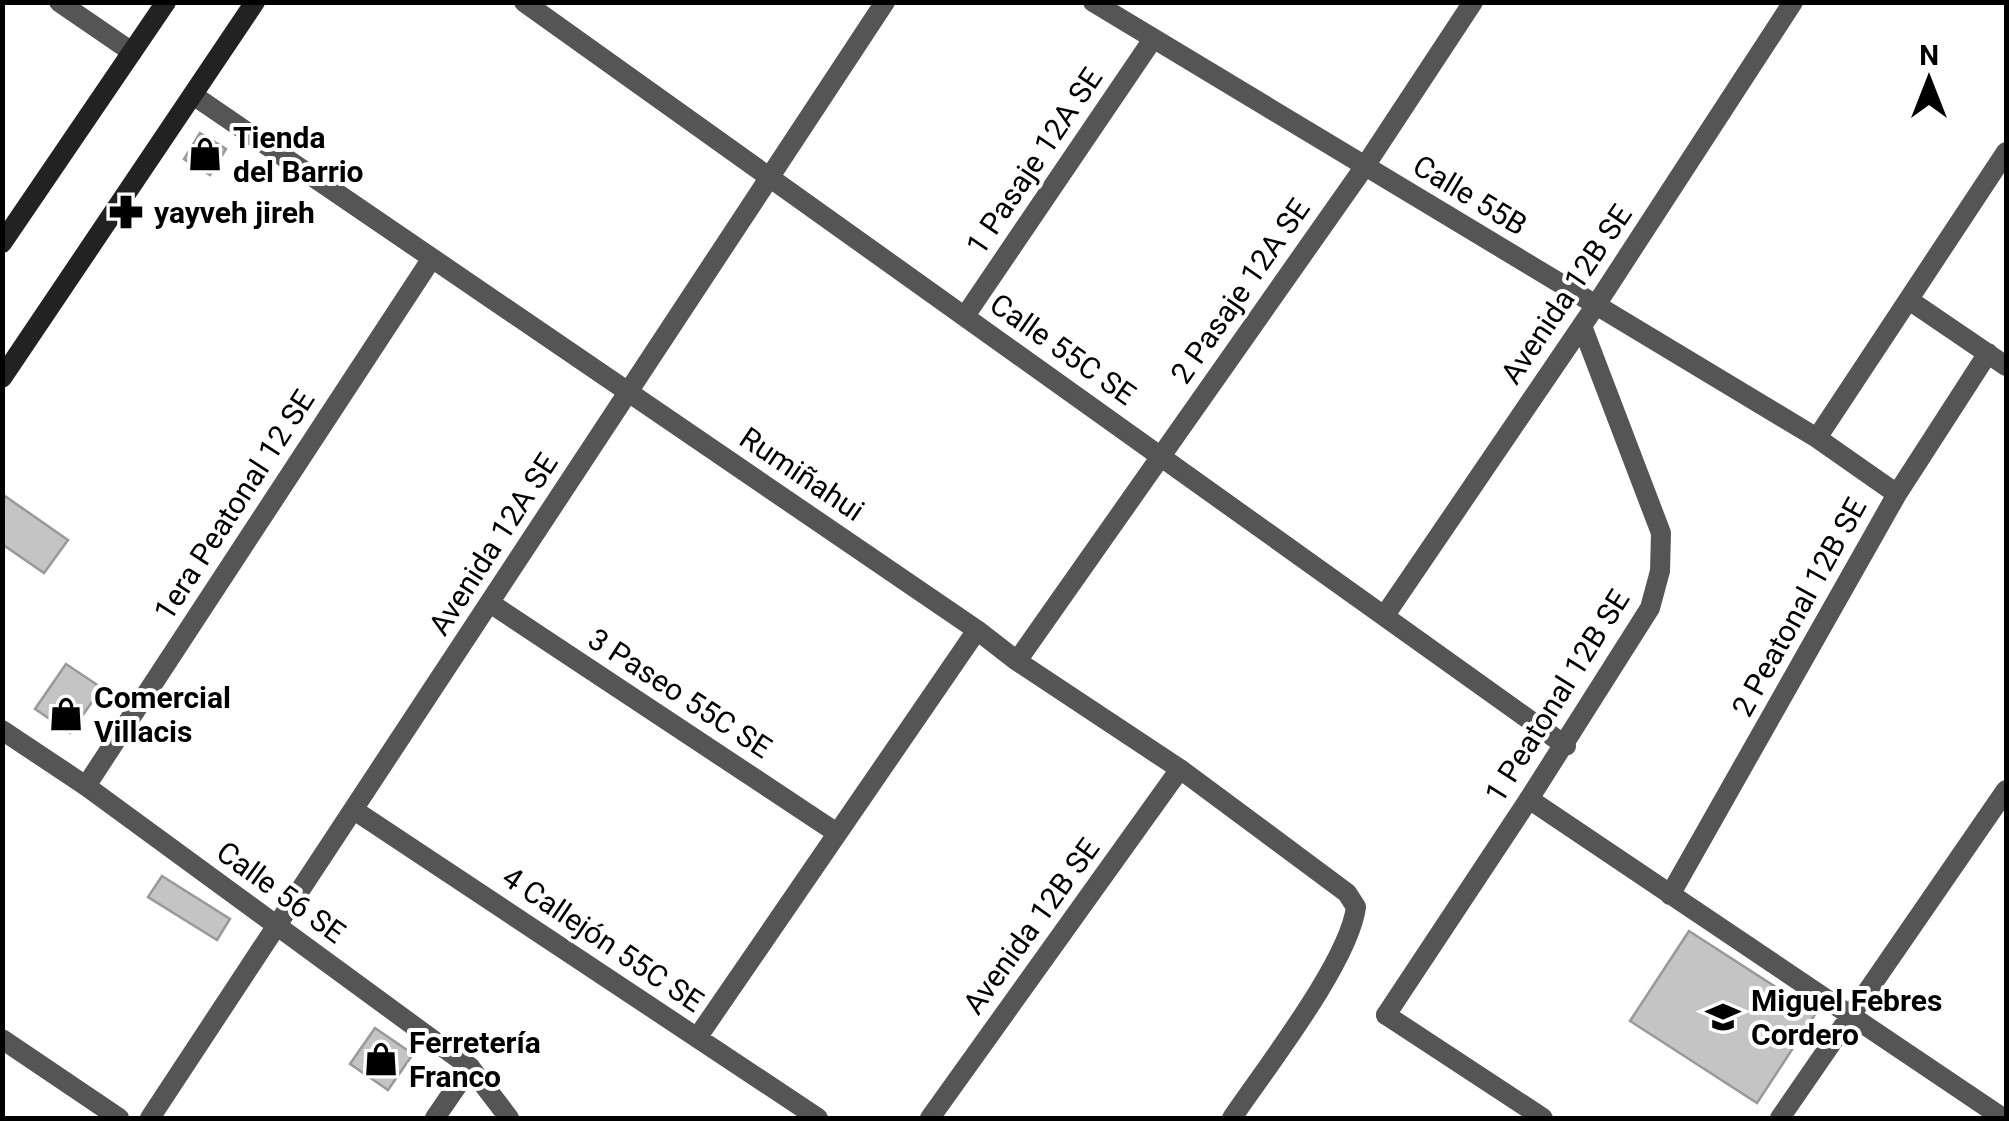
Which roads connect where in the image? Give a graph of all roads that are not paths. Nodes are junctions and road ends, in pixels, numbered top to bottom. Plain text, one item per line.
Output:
1 (59, 2) edge
2 (166, 2) edge
3 (255, 2) edge
4 (524, 2) edge
5 (885, 2) edge
6 (1093, 2) edge
7 (1473, 2) edge
8 (1793, 2) edge
9 (1153, 39) junction
10 (132, 52) junction
11 (193, 95) junction
12 (2006, 152) edge
13 (1365, 166) junction
14 (770, 178) junction
15 (2, 243) edge
16 (432, 258) junction
17 (1910, 300) junction
18 (1596, 305) junction
19 (965, 316) junction
20 (1582, 326) junction
21 (1988, 353) junction
22 (2006, 366) edge
23 (2, 378) edge
24 (628, 392) junction
25 (1817, 438) junction
26 (1161, 455) junction
27 (1897, 494) junction
28 (490, 603) junction
29 (1385, 616) junction
30 (977, 630) junction
31 (1017, 661) junction
32 (2, 730) edge
33 (1566, 746) junction
34 (1180, 769) junction
35 (86, 786) junction
36 (2006, 790) edge
37 (1528, 800) junction
38 (354, 810) junction
39 (838, 833) junction
40 (1670, 895) junction
41 (277, 926) junction
42 (1851, 1016) junction
43 (698, 1038) junction
44 (2, 1040) edge
45 (470, 1067) junction
46 (119, 1118) edge
47 (150, 1118) edge
48 (436, 1118) edge
49 (509, 1118) edge
50 (818, 1118) edge
51 (930, 1118) edge
52 (1232, 1118) edge
53 (1542, 1118) edge
54 (1780, 1118) edge
55 (2002, 1118) edge

1 - 10 street
2 - 10 main road
3 - 11 main road
4 - 14 street, Calle 55C SE
5 - 14 street, Avenida 12A SE
6 - 9 street, Calle 55B
7 - 13 street, 2 Pasaje 12A SE
8 - 18 street, Avenida 12B SE
9 - 13 street, Calle 55B
9 - 19 street, 1 Pasaje 12A SE
10 - 15 main road
11 - 16 street, Rumiñahui
11 - 23 main road
12 - 17 street
13 - 18 street, Calle 55B
13 - 26 street, 2 Pasaje 12A SE
14 - 19 street, Calle 55C SE
14 - 24 street, Avenida 12A SE
16 - 24 street, Rumiñahui
16 - 35 street, 1era Peatonal 12 SE
17 - 21 street
17 - 25 street
18 - 20 street, Avenida 12B SE
18 - 25 street, Calle 55B
19 - 26 street, Calle 55C SE
20 - 29 street, Avenida 12B SE
20 - 33 street, 1 Peatonal 12B SE
21 - 22 street
21 - 27 street, 2 Peatonal 12B SE
24 - 28 street, Avenida 12A SE
24 - 30 street, Rumiñahui
25 - 27 street, Calle 55B
26 - 29 street, Calle 55C SE
26 - 31 street, 2 Pasaje 12A SE
27 - 40 street, 2 Peatonal 12B SE
28 - 38 street, Avenida 12A SE
28 - 39 street, 3 Paseo 55C SE
29 - 33 street, Calle 55C SE
30 - 31 street, Rumiñahui
30 - 39 street
31 - 34 street, Rumiñahui
32 - 35 street, Calle 56 SE
33 - 37 street, 1 Peatonal 12B SE
34 - 51 street, Avenida 12B SE
34 - 52 street, Rumiñahui
35 - 41 street, Calle 56 SE
36 - 42 street
37 - 40 street
37 - 53 street, 1 Peatonal 12B SE
38 - 41 street, Avenida 12A SE
38 - 43 street, 4 Callejón 55C SE
39 - 43 street
40 - 42 street
41 - 45 street, Calle 56 SE
41 - 47 street, Avenida 12A SE
42 - 54 street
42 - 55 street
43 - 50 street, 4 Callejón 55C SE
44 - 46 street
45 - 48 street
45 - 49 street, Calle 56 SE

